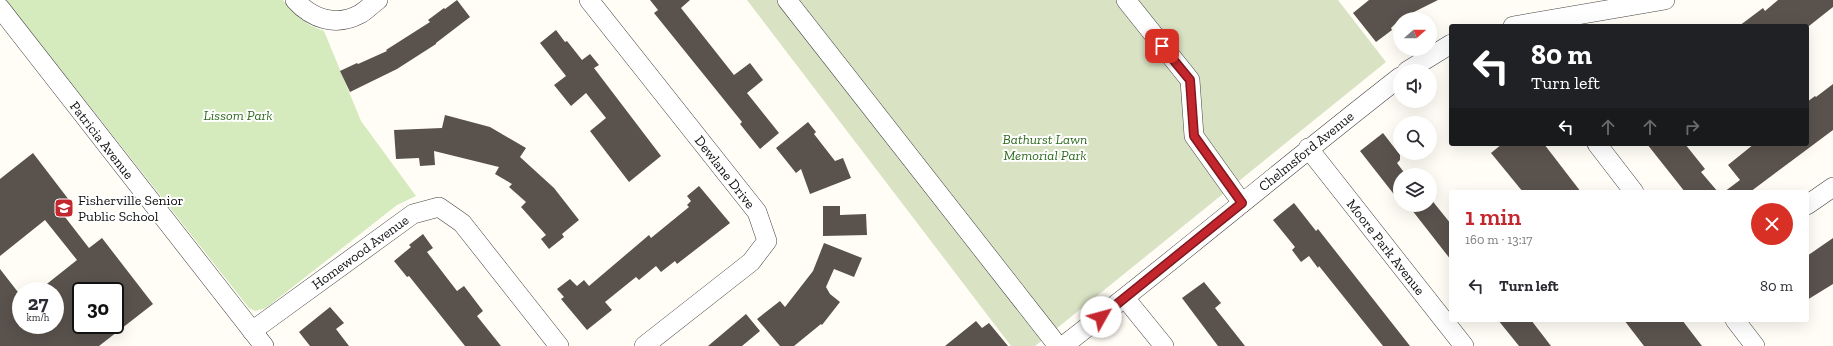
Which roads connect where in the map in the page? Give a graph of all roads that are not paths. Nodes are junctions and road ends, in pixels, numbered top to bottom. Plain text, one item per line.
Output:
1 (295, 0) edge
2 (378, 0) edge
3 (589, 0) edge
4 (787, 0) edge
5 (1126, 0) edge
6 (1665, 0) edge
7 (0, 8) edge
8 (1525, 24) edge
9 (1449, 45) edge
10 (1418, 64) edge
11 (1393, 82) edge
12 (1599, 146) edge
13 (1308, 148) junction
14 (1833, 187) edge
15 (1632, 190) edge
16 (1242, 203) junction
17 (1809, 204) edge
18 (1125, 298) junction
19 (1737, 322) edge
20 (252, 331) junction
21 (264, 346) edge
22 (559, 346) edge
23 (644, 346) edge
24 (1058, 346) edge
25 (1063, 346) edge
26 (1164, 346) edge
27 (1464, 346) edge
28 (1755, 346) edge

1 - 2 street
3 - 23 street, Dewlane Drive
4 - 24 street
5 - 16 street
6 - 8 street
7 - 20 street, Patricia Avenue
9 - 10 street
11 - 13 street, Chelmsford Avenue
12 - 15 street
13 - 16 street, Chelmsford Avenue
13 - 27 street, Moore Park Avenue
14 - 17 street
16 - 18 street, Chelmsford Avenue
18 - 25 street, Chelmsford Avenue
18 - 26 street
19 - 28 street
20 - 21 street, Patricia Avenue
20 - 22 street, Homewood Avenue

